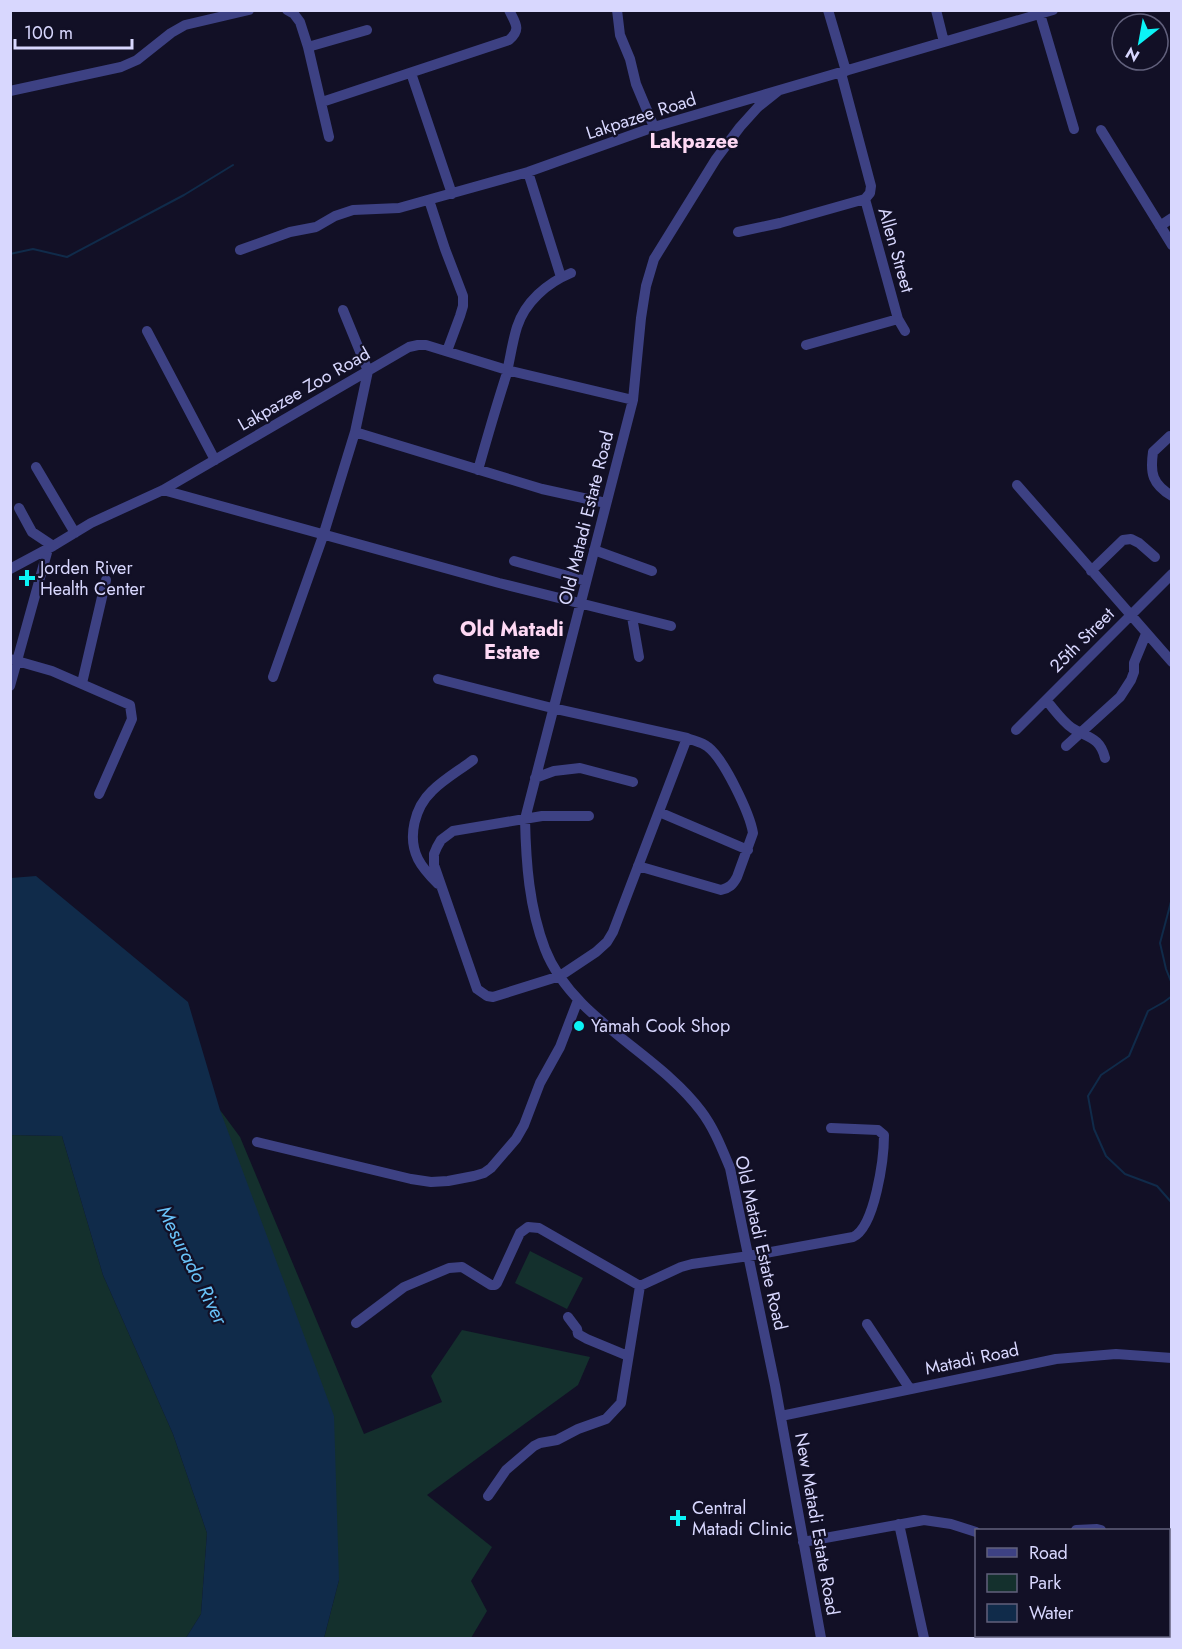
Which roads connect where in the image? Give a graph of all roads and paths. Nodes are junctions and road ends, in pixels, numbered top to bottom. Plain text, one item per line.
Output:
1 (249, 10) edge
2 (288, 10) edge
3 (509, 10) edge
4 (617, 10) edge
5 (828, 10) edge
6 (936, 10) edge
7 (1053, 10) edge
8 (1040, 14) junction
9 (367, 30) dead end
10 (944, 42) junction
11 (308, 47) junction
12 (844, 72) junction
13 (411, 74) junction
14 (778, 90) junction
15 (10, 92) edge
16 (322, 102) junction
17 (654, 127) junction
18 (1074, 129) dead end
19 (1101, 129) dead end
20 (329, 137) dead end
21 (528, 172) junction
22 (452, 194) junction
23 (865, 199) junction
24 (429, 200) junction
25 (1172, 218) edge
26 (1160, 226) junction
27 (738, 232) dead end
28 (1172, 245) edge
29 (240, 250) dead end
30 (344, 310) dead end
31 (898, 319) junction
32 (147, 331) dead end
33 (905, 331) dead end
34 (806, 345) dead end
35 (447, 351) junction
36 (507, 370) junction
37 (368, 372) junction
38 (633, 400) junction
39 (355, 432) junction
40 (1170, 436) dead end
41 (215, 460) junction
42 (36, 467) dead end
43 (478, 470) junction
44 (1017, 485) dead end
45 (163, 490) junction
46 (1172, 496) edge
47 (606, 503) junction
48 (19, 508) dead end
49 (75, 533) junction
50 (323, 536) junction
51 (51, 547) junction
52 (594, 550) junction
53 (1155, 557) dead end
54 (514, 561) dead end
55 (10, 569) edge
56 (652, 571) dead end
57 (1091, 571) junction
58 (1172, 574) edge
59 (106, 580) dead end
60 (586, 581) junction
61 (581, 605) junction
62 (1130, 614) junction
63 (632, 617) junction
64 (671, 626) dead end
65 (1146, 634) junction
66 (639, 657) dead end
67 (14, 660) edge
68 (1172, 662) edge
69 (273, 677) dead end
70 (438, 679) dead end
71 (82, 682) junction
72 (10, 686) edge
73 (1046, 700) junction
74 (552, 708) junction
75 (1016, 730) dead end
76 (1082, 732) junction
77 (687, 738) junction
78 (1066, 746) dead end
79 (1105, 758) dead end
80 (473, 760) dead end
81 (535, 778) junction
82 (633, 782) dead end
83 (99, 794) dead end
84 (659, 812) junction
85 (589, 816) dead end
86 (525, 819) junction
87 (748, 849) junction
88 (638, 866) junction
89 (441, 887) junction
90 (560, 976) junction
91 (578, 1000) junction
92 (831, 1128) dead end
93 (257, 1142) dead end
94 (749, 1256) junction
95 (640, 1286) junction
96 (568, 1317) dead end
97 (356, 1323) dead end
98 (867, 1324) dead end
99 (628, 1356) junction
100 (1172, 1358) edge
101 (910, 1389) junction
102 (781, 1416) junction
103 (488, 1496) dead end
104 (899, 1524) junction
105 (975, 1532) edge
106 (803, 1542) junction
107 (820, 1638) edge
108 (924, 1638) edge

1 - 15 street
2 - 11 street
3 - 13 street
4 - 17 street
5 - 12 street, Allen Street
6 - 10 street
7 - 8 street, Lakpazee Road
8 - 10 street, Lakpazee Road
8 - 18 street
9 - 11 street
10 - 12 street, Lakpazee Road
11 - 16 street
12 - 14 street, Lakpazee Road
12 - 23 street, Allen Street
13 - 16 street
13 - 22 street
14 - 17 street, Lakpazee Road
14 - 38 street, Old Matadi Estate Road
16 - 20 street
17 - 21 street, Lakpazee Road
19 - 26 street
21 - 22 street, Lakpazee Road
21 - 36 street
22 - 24 street, Lakpazee Road
23 - 27 street
23 - 31 street, Allen Street
24 - 29 street, Lakpazee Road
24 - 35 street
25 - 26 street
26 - 28 street
30 - 37 street
31 - 33 street, Allen Street
31 - 34 street
32 - 41 street
35 - 36 street, Lakpazee Zoo Road
35 - 37 street, Lakpazee Zoo Road
36 - 38 street, Lakpazee Zoo Road
36 - 43 street
37 - 39 street
37 - 41 street, Lakpazee Zoo Road
38 - 47 street, Old Matadi Estate Road
39 - 43 street
39 - 50 street
40 - 46 street
41 - 45 street, Lakpazee Zoo Road
42 - 49 street
43 - 47 street
44 - 57 street
45 - 49 street, Lakpazee Zoo Road
45 - 50 street
47 - 52 street, Old Matadi Estate Road
48 - 51 street
49 - 51 street, Lakpazee Zoo Road
50 - 61 street
50 - 69 street
51 - 55 street, Lakpazee Zoo Road
51 - 67 street
52 - 56 street
52 - 60 street, Old Matadi Estate Road
53 - 57 street
54 - 60 street
57 - 62 street
58 - 62 street, 25th Street
59 - 71 street
60 - 61 street, Old Matadi Estate Road
61 - 63 street
61 - 74 street, Old Matadi Estate Road
62 - 65 street
62 - 73 street, 25th Street
63 - 64 street
63 - 66 street
65 - 68 street
65 - 76 street
67 - 71 street
67 - 72 street
70 - 74 street
71 - 83 street
73 - 75 street, 25th Street
73 - 76 street
74 - 77 street
74 - 81 street, Old Matadi Estate Road
76 - 78 street
76 - 79 street
77 - 84 street
77 - 87 street
80 - 89 street
81 - 82 street
81 - 86 street, Old Matadi Estate Road
84 - 87 street
84 - 88 street
85 - 86 street
86 - 89 street
86 - 90 street, Old Matadi Estate Road
87 - 88 street
88 - 90 street
89 - 90 street
90 - 91 street, Old Matadi Estate Road
91 - 93 street
91 - 94 street, Old Matadi Estate Road
92 - 94 street
94 - 95 street
94 - 102 street, Old Matadi Estate Road
95 - 97 street
95 - 99 street
96 - 99 street
98 - 101 street
99 - 103 street
100 - 101 street, Matadi Road
101 - 102 street, Matadi Road
102 - 106 street, New Matadi Estate Road
104 - 105 street
104 - 106 street
104 - 108 street
106 - 107 street, New Matadi Estate Road

